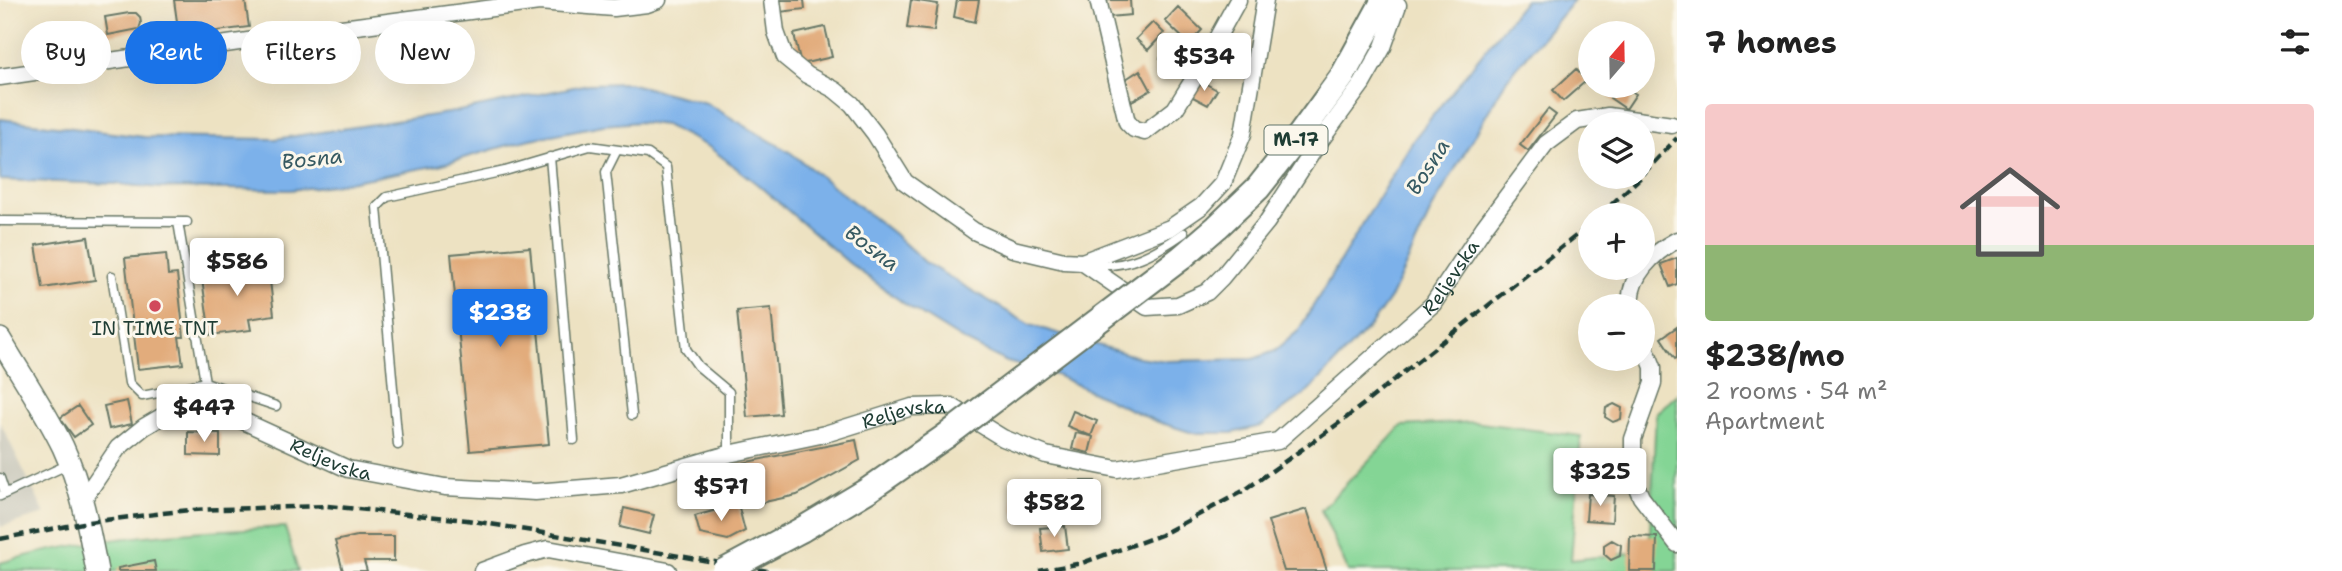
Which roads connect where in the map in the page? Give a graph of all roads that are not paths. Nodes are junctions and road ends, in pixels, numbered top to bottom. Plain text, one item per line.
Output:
1 (658, 0) edge
2 (772, 0) edge
3 (1098, 0) edge
4 (1238, 0) edge
5 (1265, 0) edge
6 (1391, 2) edge
7 (0, 77) edge
8 (1672, 125) dead end
9 (617, 150) junction
10 (550, 157) junction
11 (0, 221) edge
12 (1184, 233) dead end
13 (1677, 240) edge
14 (1083, 262) junction
15 (111, 276) dead end
16 (1632, 294) edge
17 (0, 339) edge
18 (1653, 371) edge
19 (205, 382) junction
20 (163, 391) junction
21 (276, 406) dead end
22 (168, 413) junction
23 (632, 415) dead end
24 (575, 440) dead end
25 (398, 445) dead end
26 (729, 454) junction
27 (70, 464) junction
28 (0, 478) edge
29 (3, 495) edge
30 (82, 501) junction
31 (1677, 544) edge
32 (97, 571) edge
33 (482, 571) edge
34 (668, 571) edge
35 (724, 571) edge

1 - 7 street
2 - 14 street
3 - 4 street
5 - 14 street
6 - 14 street
6 - 35 main road, M-17, bridge
8 - 26 street, Reljevska
9 - 10 lane
9 - 23 lane
9 - 26 lane
10 - 24 lane
10 - 25 lane
11 - 19 lane
12 - 14 lane
13 - 16 street
15 - 20 lane
17 - 27 main road
18 - 31 street
19 - 20 lane
19 - 21 lane
20 - 22 lane
22 - 26 street, Reljevska
22 - 30 street, Reljevska
27 - 29 lane
27 - 30 main road
28 - 29 lane
30 - 32 main road
33 - 34 street

